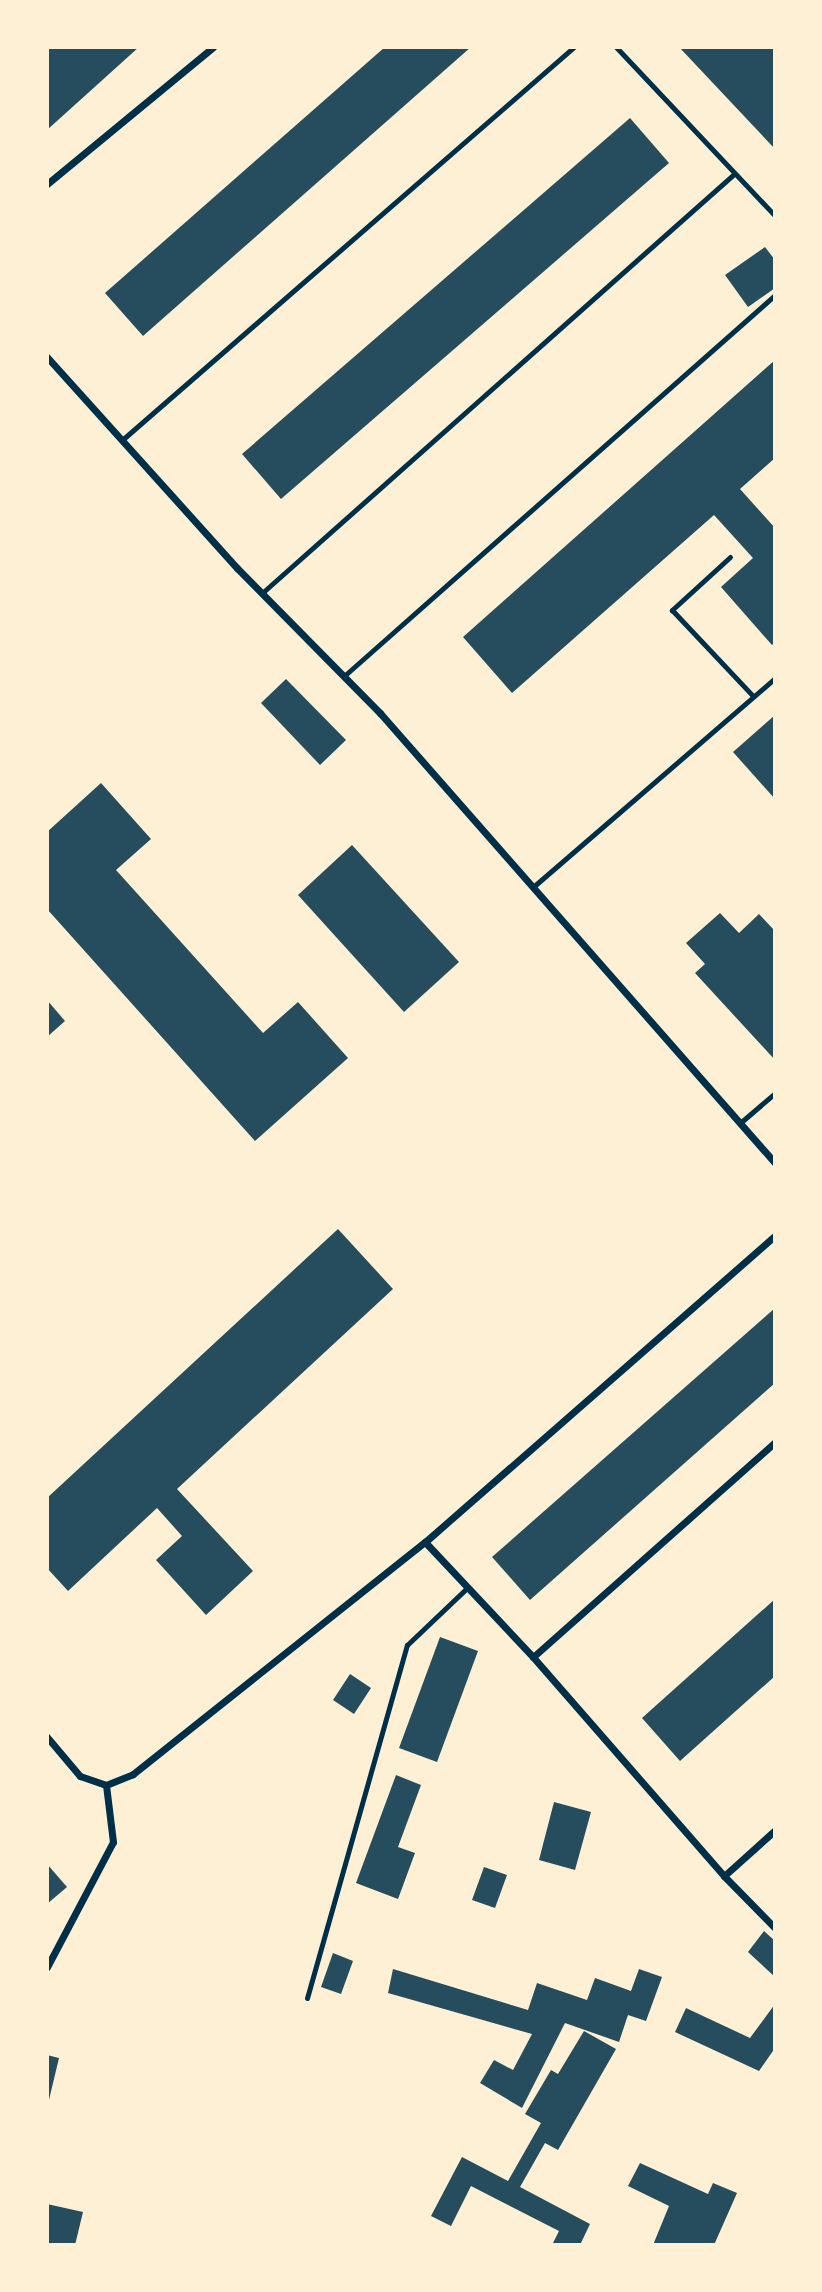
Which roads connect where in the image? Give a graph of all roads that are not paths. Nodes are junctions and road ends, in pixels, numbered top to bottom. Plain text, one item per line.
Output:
1 (213, 47) edge
2 (574, 47) edge
3 (616, 47) edge
4 (734, 174) junction
5 (47, 184) edge
6 (775, 216) edge
7 (775, 295) edge
8 (47, 358) edge
9 (122, 440) junction
10 (730, 557) dead end
11 (262, 593) junction
12 (344, 676) junction
13 (775, 678) edge
14 (753, 696) junction
15 (533, 887) junction
16 (775, 1093) edge
17 (740, 1123) junction
18 (775, 1163) edge
19 (775, 1236) edge
20 (775, 1441) edge
21 (425, 1542) junction
22 (468, 1587) junction
23 (533, 1657) junction
24 (47, 1737) edge
25 (106, 1785) junction
26 (775, 1830) edge
27 (724, 1876) junction
28 (775, 1928) edge
29 (47, 1968) edge
30 (307, 1998) dead end

1 - 5 street
2 - 9 lane
3 - 4 lane
4 - 6 lane
4 - 11 lane
7 - 12 lane
8 - 9 street
9 - 11 street
10 - 14 lane
11 - 12 street
12 - 15 street
13 - 14 lane
14 - 15 lane
15 - 17 street
16 - 17 lane
17 - 18 street
19 - 21 street
20 - 23 street
21 - 22 street
21 - 25 street
22 - 23 street
22 - 30 lane
23 - 27 street
24 - 25 street
25 - 29 street
26 - 27 street
27 - 28 street

